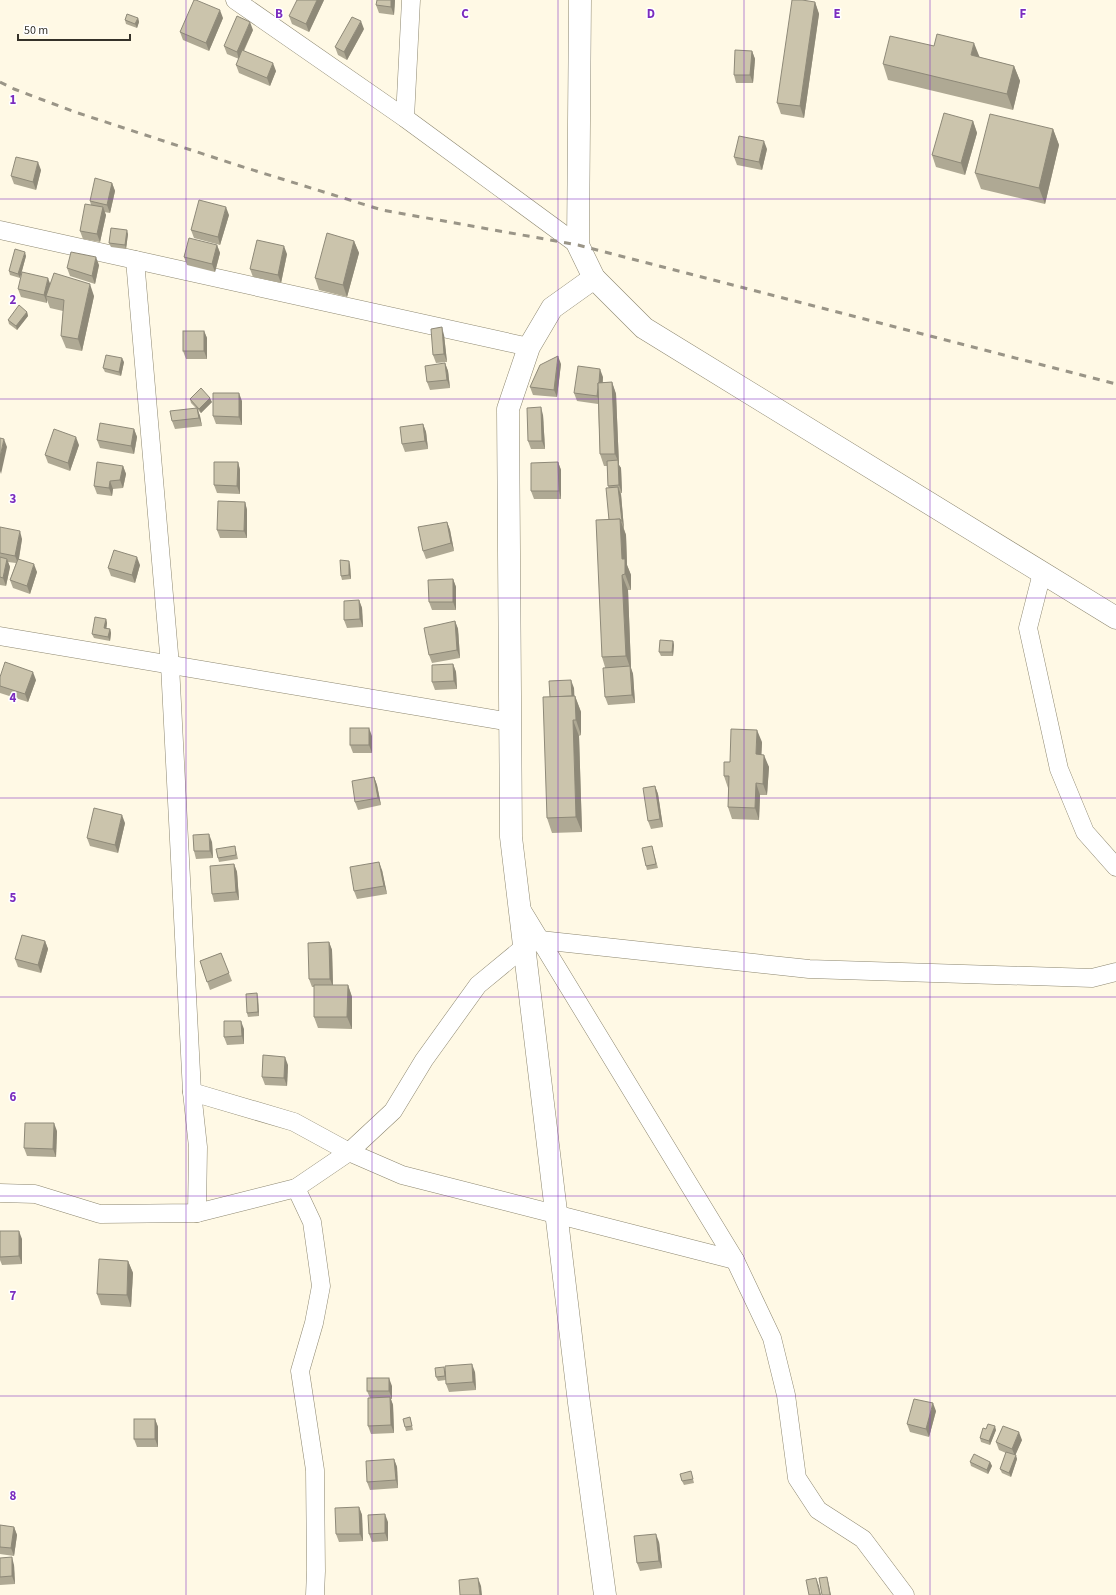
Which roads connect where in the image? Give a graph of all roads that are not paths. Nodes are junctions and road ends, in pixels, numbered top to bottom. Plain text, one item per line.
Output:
1 (236, 0) edge
2 (411, 0) edge
3 (580, 0) edge
4 (404, 118) junction
5 (0, 230) edge
6 (578, 245) junction
7 (135, 260) junction
8 (594, 278) junction
9 (529, 347) junction
10 (1042, 573) junction
11 (1116, 618) edge
12 (0, 636) edge
13 (170, 665) junction
14 (510, 722) junction
15 (1116, 867) edge
16 (532, 944) junction
17 (1116, 972) edge
18 (192, 1092) junction
19 (349, 1152) junction
20 (296, 1188) junction
21 (0, 1193) edge
22 (197, 1213) junction
23 (556, 1215) junction
24 (735, 1260) junction
25 (314, 1595) edge
26 (605, 1595) edge
27 (906, 1595) edge

1 - 4 street
2 - 4 street
3 - 6 main road
4 - 6 street
5 - 7 street
6 - 8 main road
7 - 9 street
7 - 13 street
8 - 9 main road
8 - 10 main road
9 - 14 main road
10 - 11 main road
10 - 15 street
12 - 13 street
13 - 14 street
13 - 18 street
14 - 16 main road
16 - 17 street
16 - 19 street
16 - 23 main road
16 - 24 street
18 - 19 street
18 - 22 street
19 - 20 street
19 - 23 street
20 - 22 street
20 - 25 street
21 - 22 street
23 - 24 street
23 - 26 main road
24 - 27 street

